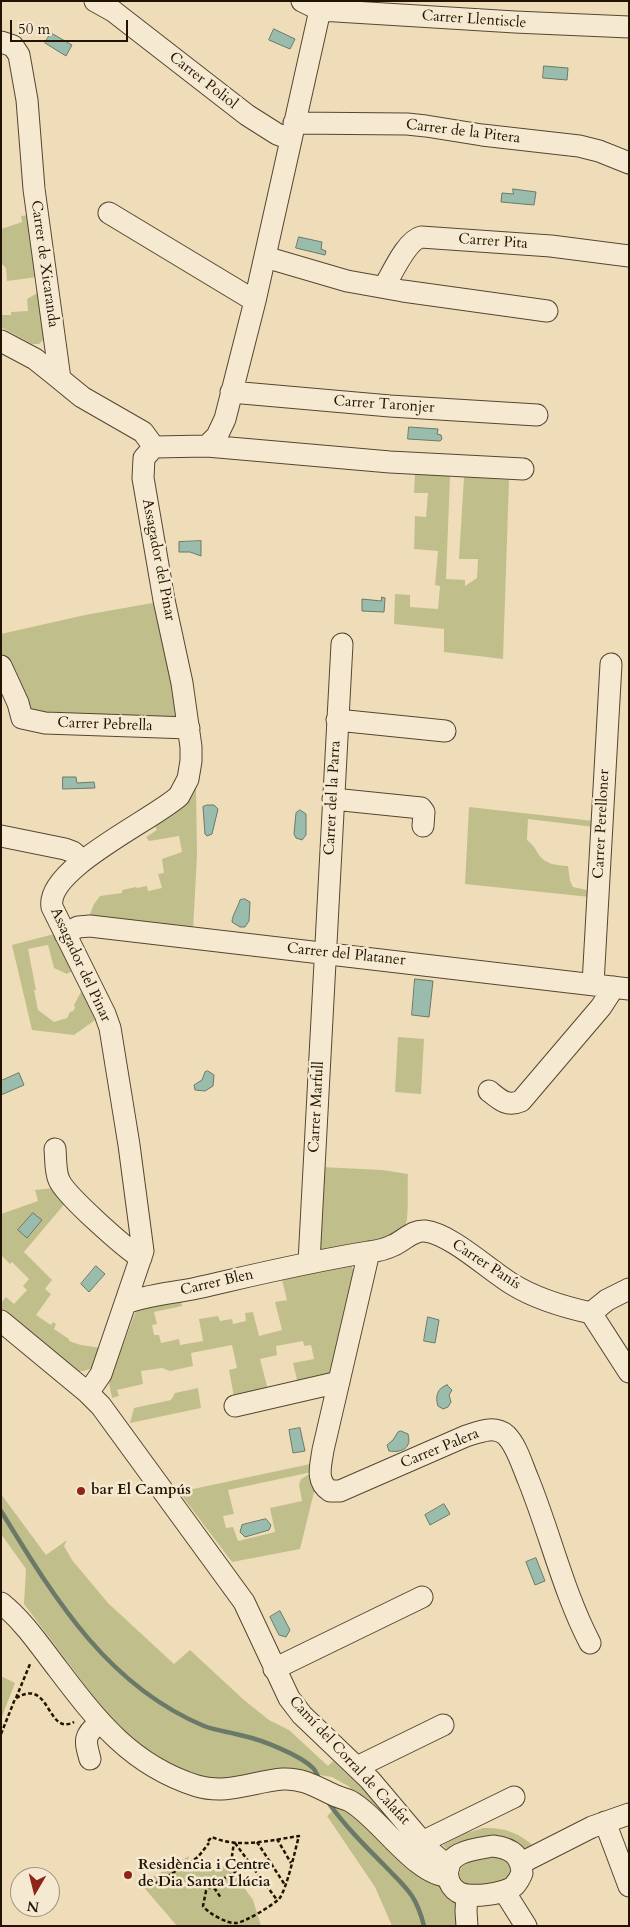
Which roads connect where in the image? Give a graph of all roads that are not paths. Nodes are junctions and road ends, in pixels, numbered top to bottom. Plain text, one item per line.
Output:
1 (95, 1) edge
2 (314, 4) edge
3 (629, 27) edge
4 (1, 42) edge
5 (292, 131) junction
6 (629, 163) edge
7 (109, 213) dead end
8 (629, 256) edge
9 (265, 257) junction
10 (384, 287) junction
11 (255, 301) junction
12 (547, 311) dead end
13 (1, 341) edge
14 (60, 379) junction
15 (231, 392) junction
16 (537, 415) dead end
17 (208, 446) junction
18 (154, 447) junction
19 (522, 469) dead end
20 (342, 644) dead end
21 (611, 664) dead end
22 (1, 666) edge
23 (1, 714) edge
24 (22, 718) junction
25 (337, 720) junction
26 (189, 728) junction
27 (445, 731) dead end
28 (333, 799) junction
29 (423, 826) dead end
30 (1, 836) edge
31 (82, 860) junction
32 (66, 934) junction
33 (326, 952) junction
34 (593, 984) junction
35 (622, 988) edge
36 (489, 1091) dead end
37 (55, 1149) dead end
38 (369, 1252) junction
39 (141, 1258) junction
40 (309, 1262) junction
41 (629, 1289) edge
42 (126, 1303) junction
43 (591, 1314) junction
44 (1, 1321) edge
45 (629, 1372) edge
46 (339, 1382) junction
47 (88, 1393) junction
48 (235, 1406) dead end
49 (422, 1597) dead end
50 (1, 1603) edge
51 (590, 1643) dead end
52 (274, 1669) junction
53 (94, 1717) junction
54 (443, 1726) dead end
55 (90, 1759) dead end
56 (357, 1767) junction
57 (514, 1797) dead end
58 (629, 1814) edge
59 (605, 1822) junction
60 (422, 1842) junction
61 (521, 1863) junction
62 (448, 1871) junction
63 (629, 1886) edge
64 (504, 1891) junction
65 (467, 1895) junction
66 (467, 1926) edge
67 (526, 1926) edge

1 - 5 street, Carrer Poliol
2 - 3 street, Carrer Llentiscle
2 - 5 street
4 - 14 street, Carrer de Xicaranda
5 - 6 street, Carrer de la Pitera
5 - 9 street
7 - 11 street
8 - 10 street, Carrer Pita
9 - 10 street
9 - 11 street
10 - 12 street
11 - 15 street
13 - 14 street
14 - 18 street
15 - 16 street, Carrer Taronjer
15 - 17 street
17 - 18 street
17 - 19 street
18 - 26 street, Assagador del Pinar
20 - 25 street, Carrer del la Parra
21 - 34 street, Carrer Perelloner
22 - 24 street
23 - 24 street, Carrer Pebrella
24 - 26 street, Carrer Pebrella
25 - 27 street
25 - 28 street, Carrer del la Parra
26 - 31 street, Assagador del Pinar
28 - 29 street
28 - 33 street, Carrer del la Parra
30 - 31 street
31 - 32 street, Assagador del Pinar
32 - 33 street, Carrer del Plataner
32 - 39 street, Assagador del Pinar
33 - 34 street, Carrer del Plataner
33 - 40 street, Carrer Marfull
34 - 35 street, Carrer del Plataner
35 - 36 street
37 - 39 street
38 - 40 street, Carrer Panís
38 - 43 street, Carrer Panís
38 - 46 street
39 - 42 street, Assagador del Pinar
40 - 42 street, Carrer Blen
41 - 43 street
42 - 47 street, Assagador del Pinar
43 - 45 street
44 - 47 street, Camí del Corral de Calafat
46 - 48 street
46 - 51 street, Carrer Palera
47 - 52 street, Camí del Corral de Calafat
49 - 52 street
50 - 53 street
52 - 56 street, Camí del Corral de Calafat
53 - 55 street
53 - 62 street
54 - 56 street
56 - 60 street, Camí del Corral de Calafat
57 - 60 street
58 - 59 street
59 - 61 street
59 - 63 street
60 - 62 street, Camí del Corral de Calafat
61 - 62 street
61 - 64 street
62 - 65 street
64 - 65 street
64 - 67 street
65 - 66 street

